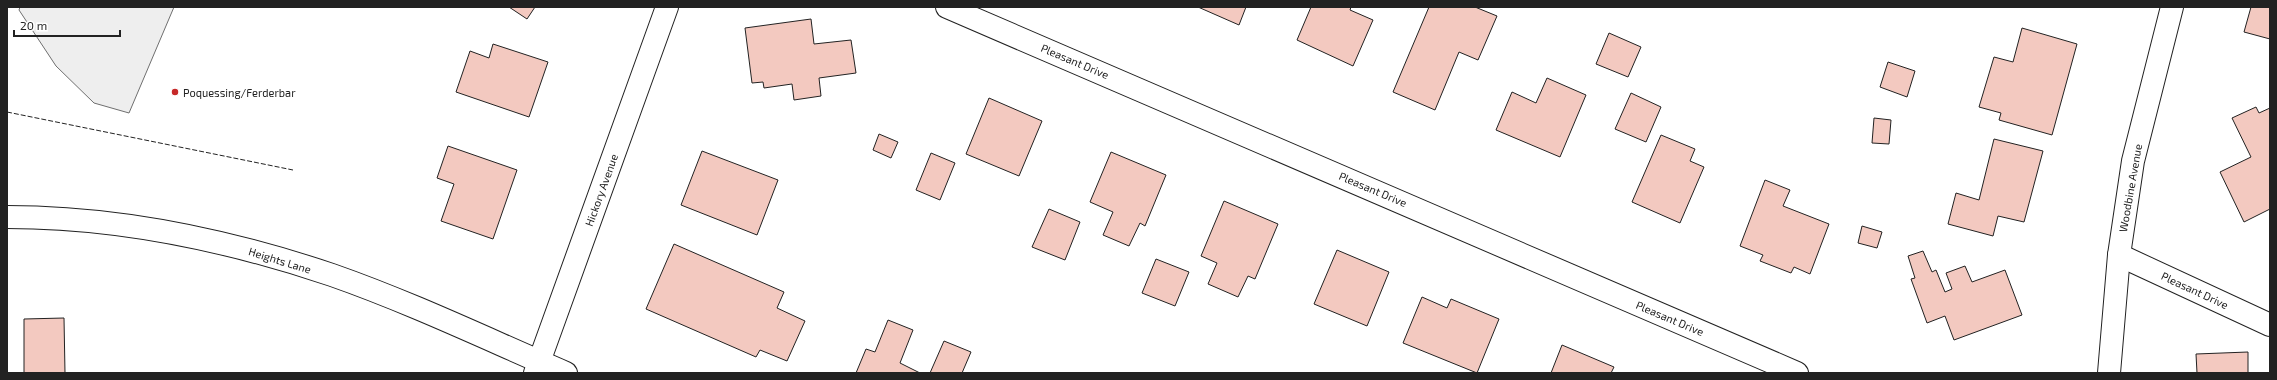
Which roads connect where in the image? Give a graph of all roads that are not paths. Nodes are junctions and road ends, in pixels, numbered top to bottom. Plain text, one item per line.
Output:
1 (667, 7) edge
2 (947, 7) edge
3 (2172, 7) edge
4 (7, 217) edge
5 (2119, 254) junction
6 (2270, 325) edge
7 (537, 367) edge
8 (566, 373) edge
9 (1797, 373) edge
10 (2109, 373) edge

1 - 7 street, Hickory Avenue
2 - 9 street, Pleasant Drive
3 - 5 street, Woodbine Avenue
4 - 7 street, Heights Lane
5 - 6 street, Pleasant Drive
5 - 10 street, Woodbine Avenue
7 - 8 street, Heights Lane

